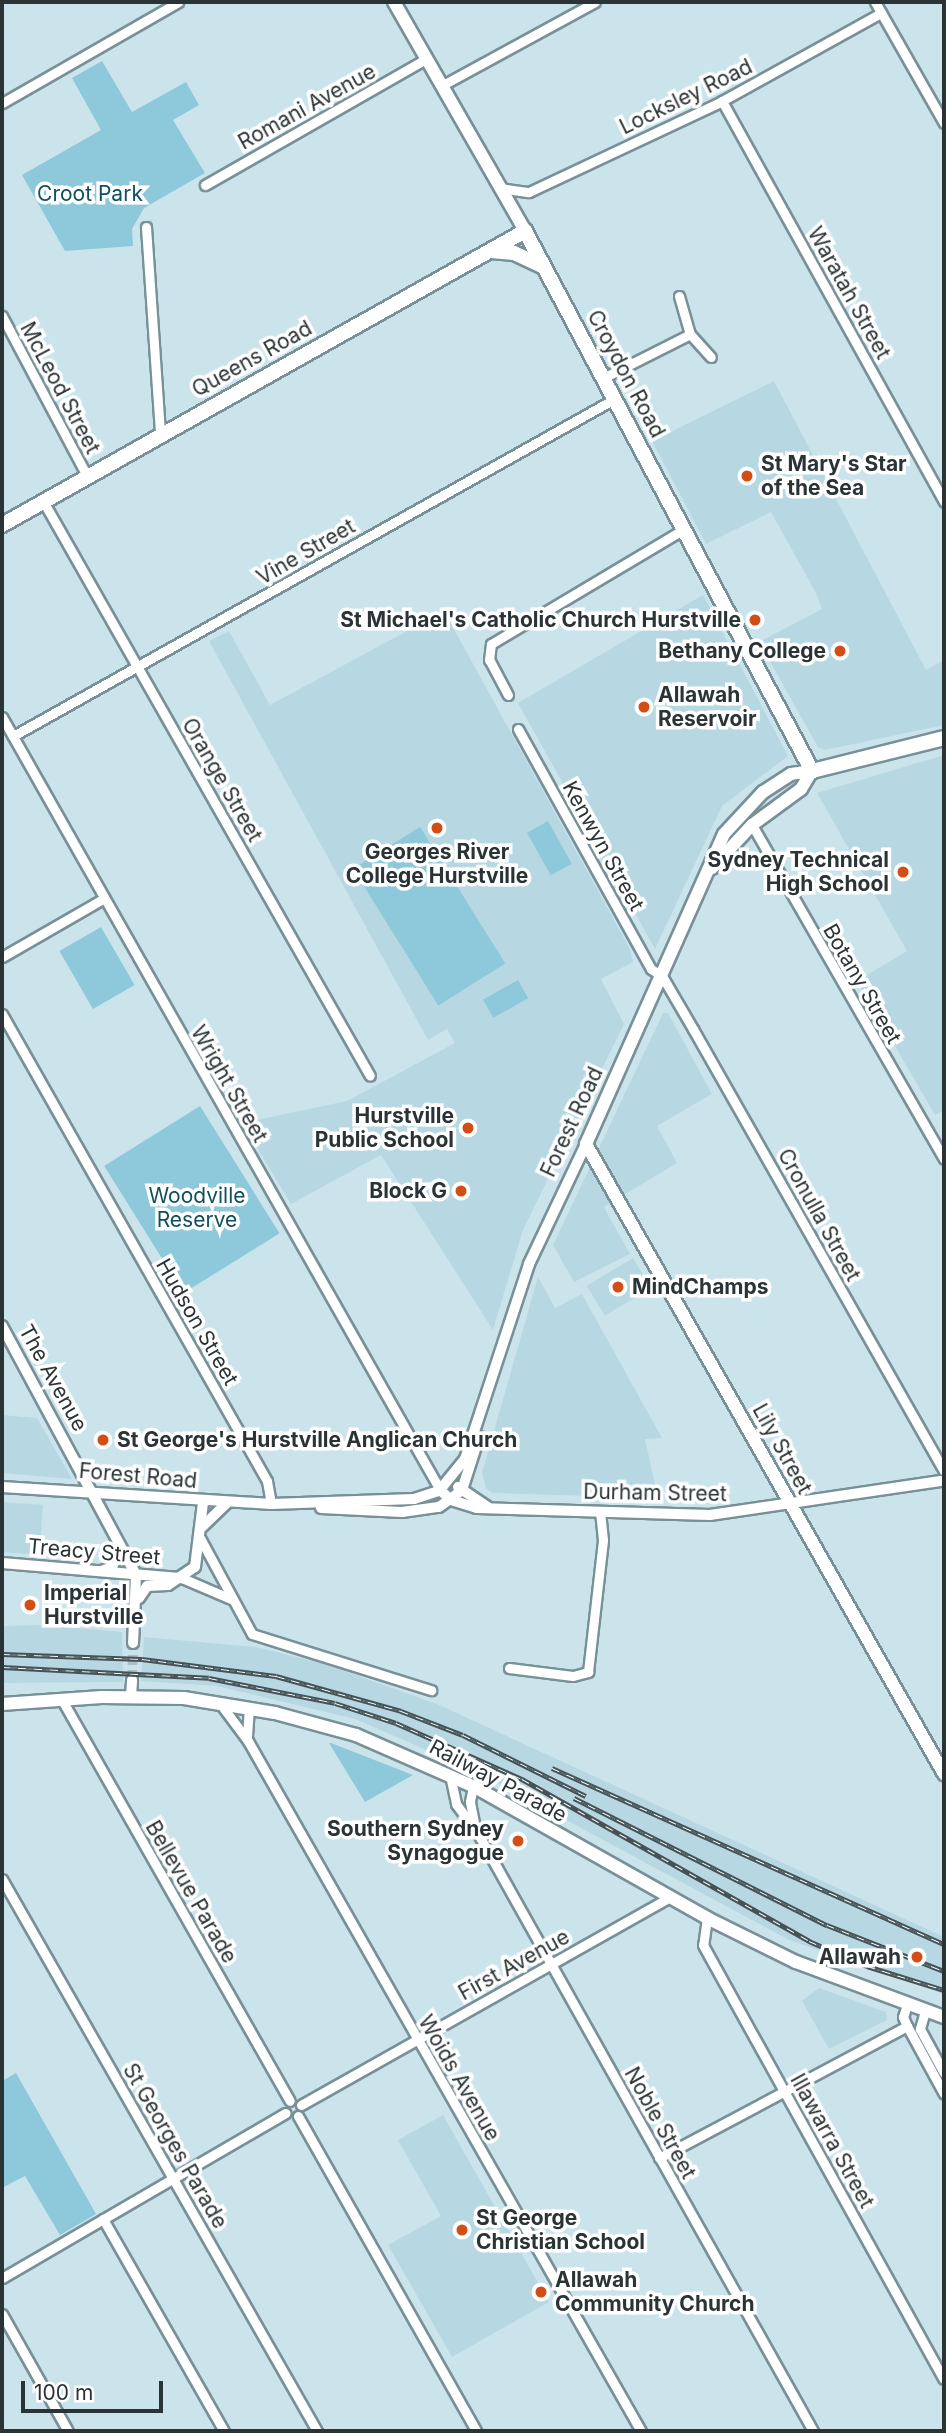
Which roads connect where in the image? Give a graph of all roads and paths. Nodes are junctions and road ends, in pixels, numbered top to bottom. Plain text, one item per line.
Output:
1 (178, 2) edge
2 (394, 2) edge
3 (595, 2) edge
4 (875, 2) edge
5 (881, 13) junction
6 (426, 60) junction
7 (441, 86) junction
8 (3, 99) edge
9 (722, 101) junction
10 (944, 123) edge
11 (205, 185) dead end
12 (499, 188) junction
13 (146, 227) dead end
14 (525, 231) junction
15 (489, 251) junction
16 (546, 268) junction
17 (679, 296) dead end
18 (2, 316) edge
19 (690, 334) junction
20 (710, 357) dead end
21 (605, 377) junction
22 (616, 398) junction
23 (160, 435) junction
24 (87, 476) junction
25 (43, 501) junction
26 (944, 502) edge
27 (2, 525) edge
28 (684, 530) junction
29 (137, 667) junction
30 (508, 695) dead end
31 (2, 717) edge
32 (518, 729) dead end
33 (13, 736) junction
34 (944, 738) edge
35 (812, 771) junction
36 (752, 825) junction
37 (707, 874) junction
38 (103, 899) junction
39 (2, 957) edge
40 (662, 976) junction
41 (2, 1013) edge
42 (370, 1076) dead end
43 (586, 1144) junction
44 (944, 1159) edge
45 (2, 1326) edge
46 (487, 1393) junction
47 (428, 1468) junction
48 (943, 1478) edge
49 (450, 1482) junction
50 (2, 1486) edge
51 (440, 1490) junction
52 (462, 1490) junction
53 (95, 1494) junction
54 (452, 1500) junction
55 (203, 1503) junction
56 (227, 1503) junction
57 (271, 1504) junction
58 (790, 1504) junction
59 (492, 1509) junction
60 (600, 1512) junction
61 (200, 1534) junction
62 (120, 1548) junction
63 (2, 1563) edge
64 (218, 1569) junction
65 (94, 1572) junction
66 (136, 1575) junction
67 (182, 1578) junction
68 (203, 1586) junction
69 (232, 1599) junction
70 (135, 1606) junction
71 (133, 1643) tunnel mouth
72 (509, 1668) dead end
73 (132, 1680) tunnel mouth
74 (431, 1690) dead end
75 (131, 1696) junction
76 (62, 1700) junction
77 (217, 1702) junction
78 (2, 1704) edge
79 (248, 1707) junction
80 (247, 1741) junction
81 (944, 1774) edge
82 (450, 1775) junction
83 (473, 1786) junction
84 (477, 1832) junction
85 (2, 1879) edge
86 (670, 1897) junction
87 (707, 1918) junction
88 (550, 1962) junction
89 (907, 2005) junction
90 (925, 2011) junction
91 (944, 2017) edge
92 (907, 2026) junction
93 (920, 2026) junction
94 (417, 2040) junction
95 (944, 2073) edge
96 (784, 2090) junction
97 (944, 2094) edge
98 (290, 2101) junction
99 (301, 2105) junction
100 (286, 2113) junction
101 (298, 2116) junction
102 (659, 2158) junction
103 (174, 2177) junction
104 (103, 2219) junction
105 (2, 2278) edge
106 (2, 2314) edge
107 (944, 2379) edge
108 (68, 2431) edge
109 (224, 2431) edge
110 (317, 2431) edge
111 (476, 2431) edge
112 (640, 2431) edge
113 (813, 2431) edge

1 - 8 street
2 - 6 main road, Croydon Road
3 - 7 street
4 - 5 street
5 - 9 street, Locksley Road
5 - 10 street
6 - 7 main road, Croydon Road
6 - 11 street, Romani Avenue
7 - 12 main road, Croydon Road
9 - 12 street, Locksley Road
9 - 26 street, Waratah Street
12 - 14 main road, Croydon Road
13 - 23 street
14 - 15 main road, Queens Road
14 - 16 main road, Croydon Road
15 - 16 main road
15 - 23 main road, Queens Road
16 - 21 main road, Croydon Road
17 - 19 street
18 - 24 street, McLeod Street
19 - 20 street
19 - 21 street
21 - 22 main road, Croydon Road
22 - 28 main road, Croydon Road
22 - 29 street, Vine Street
23 - 24 main road, Queens Road
24 - 25 main road, Queens Road
25 - 27 main road, Queens Road
25 - 29 street, Orange Street
28 - 30 street
28 - 35 main road, Croydon Road
29 - 33 street, Vine Street
29 - 42 street, Orange Street
31 - 33 street, Wright Street
32 - 40 street, Kenwyn Street
33 - 38 street, Wright Street
34 - 35 main road, Forest Road
35 - 36 main road, Forest Road
35 - 37 main road, Forest Road
36 - 37 main road, Forest Road
36 - 44 street, Botany Street
37 - 40 main road, Forest Road
38 - 39 street
38 - 47 street, Wright Street
40 - 43 main road, Forest Road
40 - 48 street, Cronulla Street
41 - 57 street, Hudson Street
43 - 46 street, Forest Road
43 - 58 main road, Lily Street
45 - 53 street, The Avenue
46 - 49 street, Forest Road
46 - 52 street, Forest Road
47 - 49 street, Wright Street
47 - 51 street, Wright Street
48 - 58 street, Durham Street
49 - 51 street, Forest Road
49 - 52 street
50 - 53 street, Forest Road
51 - 54 street
51 - 57 street, Forest Road
52 - 54 street, Forest Road
52 - 59 street
53 - 55 street, Forest Road
53 - 62 street, The Avenue
54 - 57 street, Forest Road
54 - 59 street, Durham Street
55 - 56 street, Forest Road
55 - 61 street
56 - 57 street, Forest Road
56 - 61 street
58 - 60 street, Durham Street
58 - 81 main road, Lily Street
59 - 60 street, Durham Street
60 - 72 street
61 - 64 street
61 - 67 street
62 - 65 street
62 - 66 street, The Avenue
63 - 65 street, Treacy Street
64 - 68 street
64 - 69 street
65 - 66 street, Treacy Street
65 - 70 street
66 - 67 street, Treacy Street
66 - 70 street
67 - 68 street
67 - 70 street
68 - 69 street
69 - 74 street
70 - 71 street
73 - 75 street
75 - 76 main road, Railway Parade
75 - 77 main road, Railway Parade
76 - 78 main road, Railway Parade
76 - 98 street, Bellevue Parade
77 - 79 main road, Railway Parade
77 - 80 street, Woids Avenue
79 - 80 street
79 - 82 main road, Railway Parade
80 - 94 street, Woids Avenue
82 - 83 main road, Railway Parade
82 - 84 street, Noble Street
83 - 84 street, Noble Street
83 - 86 main road, Railway Parade
84 - 88 street, Noble Street
85 - 103 street, St Georges Parade
86 - 87 main road, Railway Parade
86 - 88 street, First Avenue
87 - 89 main road, Railway Parade
87 - 96 street, Illawarra Street
88 - 94 street, First Avenue
88 - 102 street, Noble Street
89 - 90 main road, Railway Parade
89 - 92 street
90 - 91 main road, Railway Parade
90 - 93 street
92 - 93 street
92 - 96 street
92 - 97 street
93 - 95 street
94 - 99 street, First Avenue
94 - 112 street, Woids Avenue
96 - 102 street
96 - 107 street, Illawarra Street
98 - 99 street
98 - 100 street
99 - 101 street
100 - 101 street
100 - 103 street
101 - 111 street
102 - 113 street, Noble Street
103 - 104 street
103 - 110 street, St Georges Parade
104 - 105 street
104 - 109 street
106 - 108 street

